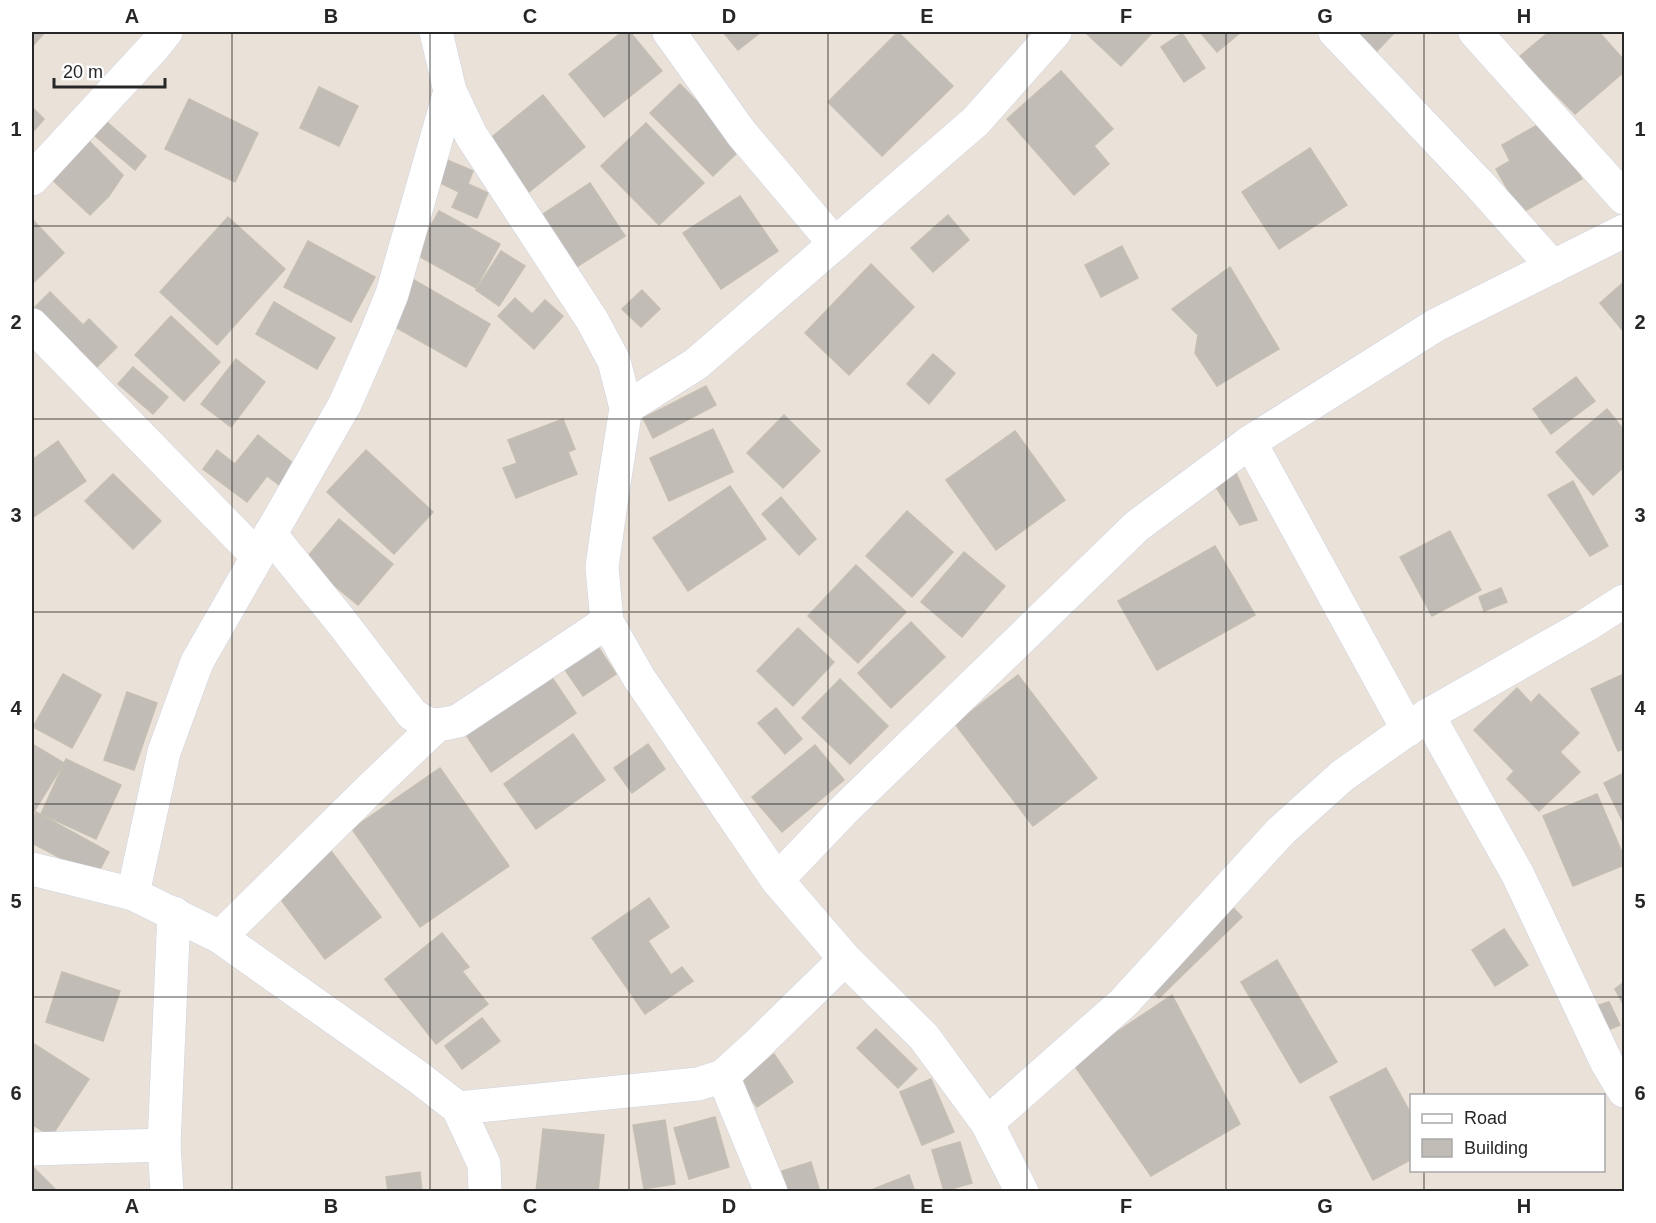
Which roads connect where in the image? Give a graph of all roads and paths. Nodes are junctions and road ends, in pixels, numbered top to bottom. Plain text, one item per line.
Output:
1 (166, 32) edge
2 (436, 32) edge
3 (669, 32) edge
4 (1055, 32) edge
5 (1335, 32) edge
6 (1475, 32) edge
7 (450, 91) junction
8 (32, 178) edge
9 (1624, 198) edge
10 (1624, 231) edge
11 (835, 244) junction
12 (1553, 267) junction
13 (32, 325) edge
14 (626, 408) junction
15 (1250, 442) junction
16 (264, 545) junction
17 (1624, 601) edge
18 (607, 622) junction
19 (1418, 722) junction
20 (436, 726) junction
21 (32, 869) edge
22 (777, 880) junction
23 (133, 894) junction
24 (174, 913) junction
25 (220, 937) junction
26 (845, 959) junction
27 (723, 1076) junction
28 (1624, 1091) edge
29 (458, 1108) junction
30 (987, 1123) junction
31 (164, 1145) junction
32 (32, 1149) edge
33 (167, 1191) edge
34 (485, 1191) edge
35 (771, 1191) edge
36 (1022, 1191) edge

1 - 8 street
2 - 7 street
3 - 11 street
4 - 11 street
5 - 12 street
6 - 9 street
7 - 14 street
7 - 16 street
10 - 12 street
11 - 14 street
12 - 15 street
13 - 16 street
14 - 18 street
15 - 19 street
15 - 22 street
16 - 20 street
16 - 23 street
17 - 19 street
18 - 20 street
18 - 22 street
19 - 28 street
19 - 30 street
20 - 25 street
21 - 23 street
22 - 26 street
23 - 24 street
24 - 25 street
24 - 31 street
25 - 29 street
26 - 27 street
26 - 30 street
27 - 29 street
27 - 35 street
29 - 34 street
30 - 36 street
31 - 32 street
31 - 33 street

